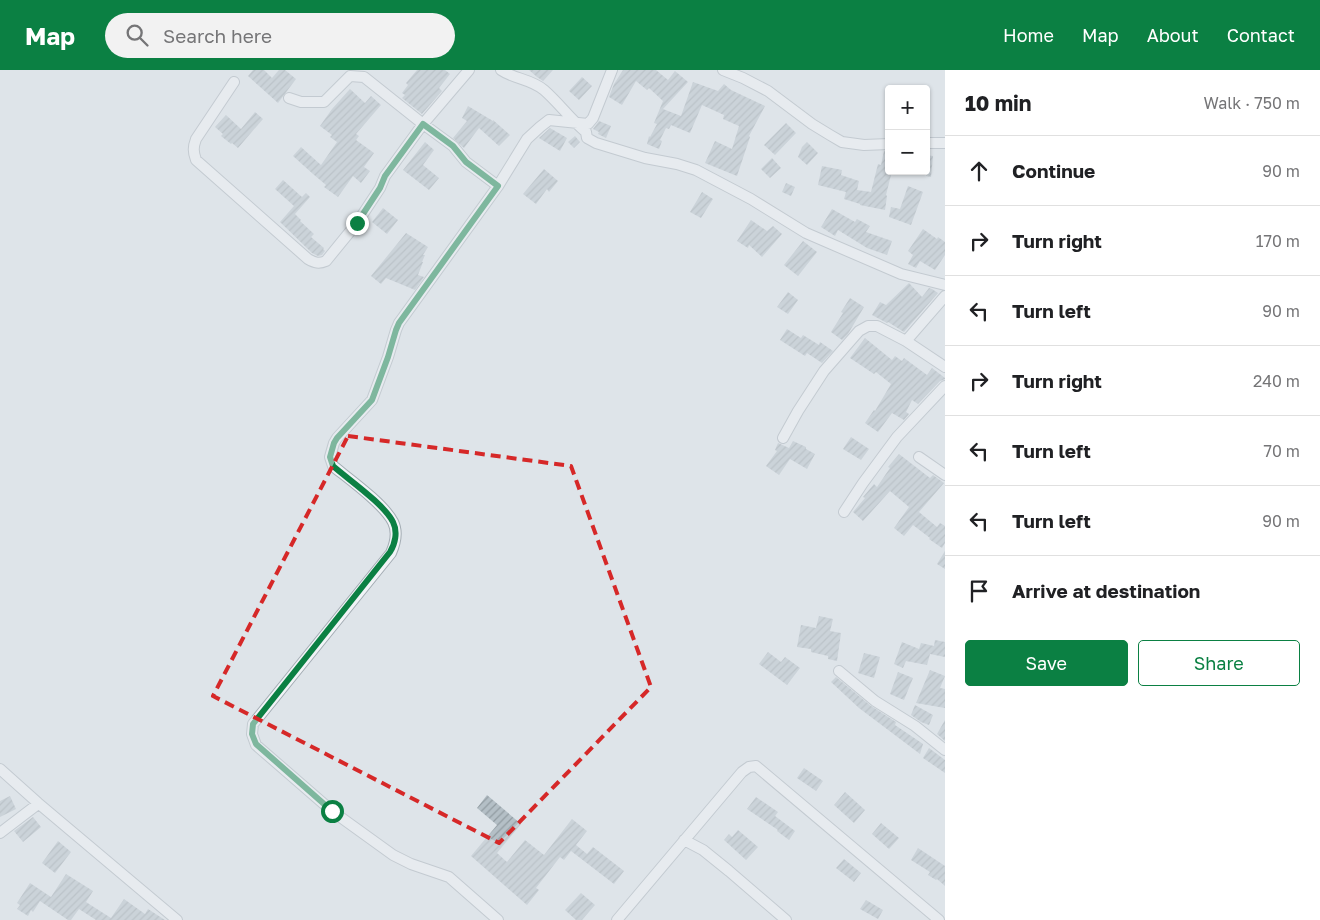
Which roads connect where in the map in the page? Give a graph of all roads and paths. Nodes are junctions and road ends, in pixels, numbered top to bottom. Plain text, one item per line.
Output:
1 (469, 70) edge
2 (501, 70) edge
3 (612, 70) edge
4 (723, 70) edge
5 (743, 74) edge
6 (234, 82) dead end
7 (289, 98) dead end
8 (575, 122) junction
9 (423, 124) junction
10 (587, 128) junction
11 (930, 143) edge
12 (945, 143) edge
13 (885, 144) edge
14 (498, 186) junction
15 (945, 285) edge
16 (945, 296) edge
17 (906, 341) junction
18 (945, 367) edge
19 (945, 386) edge
20 (783, 438) dead end
21 (919, 457) dead end
22 (945, 475) edge
23 (844, 512) dead end
24 (839, 671) dead end
25 (945, 750) edge
26 (0, 769) edge
27 (38, 804) junction
28 (0, 833) edge
29 (684, 840) junction
30 (177, 920) edge
31 (498, 920) edge
32 (617, 920) edge
33 (786, 920) edge
34 (939, 920) edge

1 - 9 street
2 - 8 street
3 - 10 street
4 - 5 street
5 - 13 street
6 - 9 street
7 - 9 street
8 - 10 street
8 - 14 street
9 - 14 street
10 - 15 street
11 - 12 street
14 - 31 street
16 - 17 street
17 - 18 street
17 - 20 street
19 - 23 street
21 - 22 street
24 - 25 street
26 - 27 street
27 - 28 street
27 - 30 street
29 - 32 street
29 - 33 street
29 - 34 street

